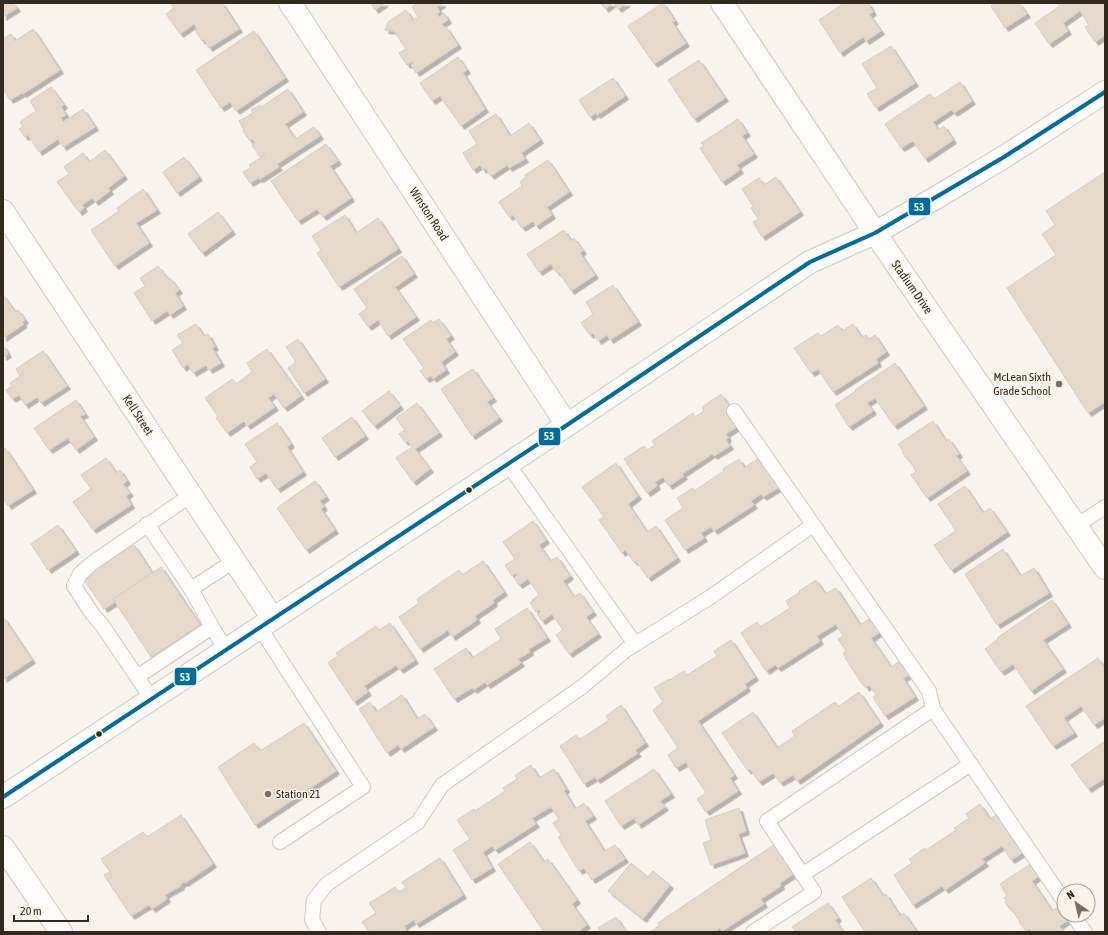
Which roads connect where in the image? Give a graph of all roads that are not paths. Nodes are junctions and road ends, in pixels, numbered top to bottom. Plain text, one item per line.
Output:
1 (290, 3) edge
2 (722, 3) edge
3 (1105, 92) edge
4 (3, 211) edge
5 (875, 233) junction
6 (734, 411) dead end
7 (567, 425) junction
8 (508, 464) junction
9 (191, 495) junction
10 (1105, 507) edge
11 (148, 524) junction
12 (813, 525) junction
13 (1076, 526) junction
14 (234, 561) junction
15 (1105, 568) edge
16 (191, 589) junction
17 (266, 624) junction
18 (212, 627) junction
19 (635, 644) junction
20 (226, 650) junction
21 (137, 677) junction
22 (152, 699) junction
23 (933, 709) junction
24 (971, 764) junction
25 (3, 797) edge
26 (280, 842) dead end
27 (3, 847) edge
28 (802, 875) junction
29 (1056, 889) edge
30 (1079, 923) edge
31 (315, 926) edge
32 (61, 932) edge
33 (753, 932) edge
34 (1085, 932) edge

1 - 7 street, Winston Road
2 - 5 street, Stadium Drive
3 - 5 street
4 - 9 street, Kell Street
5 - 7 street
5 - 13 street, Stadium Drive
6 - 12 lane
7 - 8 street
8 - 17 street
8 - 19 lane
9 - 11 lane
9 - 14 street, Kell Street
10 - 13 lane
11 - 16 lane
11 - 21 lane
12 - 19 lane
12 - 23 lane
13 - 15 street, Stadium Drive
14 - 16 lane
14 - 17 street, Kell Street
16 - 18 lane
17 - 20 street
17 - 26 lane
18 - 20 lane
18 - 21 lane
19 - 31 lane
20 - 22 street
21 - 22 lane
22 - 25 street
23 - 24 lane
23 - 28 lane
24 - 28 lane
24 - 29 lane
27 - 32 street
28 - 33 lane
30 - 34 lane

